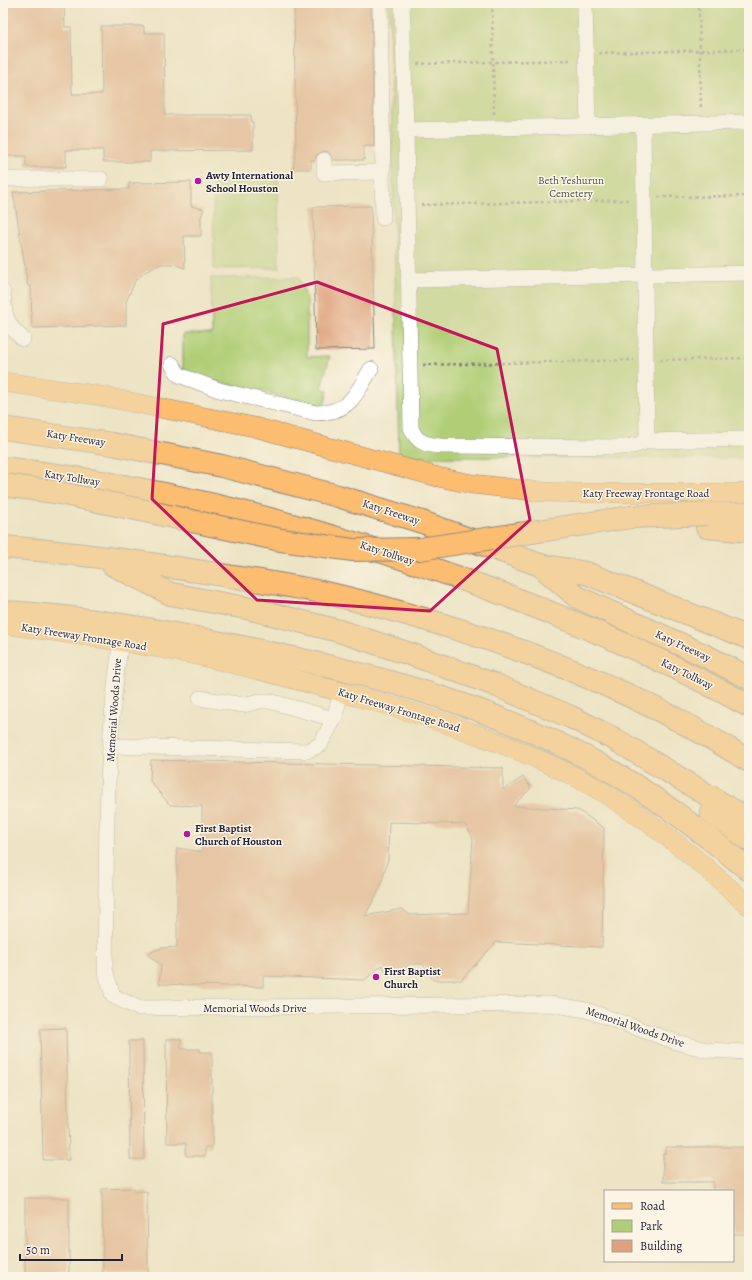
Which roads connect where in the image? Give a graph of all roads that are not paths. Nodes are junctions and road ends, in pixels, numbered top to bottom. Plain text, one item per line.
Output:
1 (380, 3) edge
2 (402, 3) edge
3 (585, 3) edge
4 (749, 122) edge
5 (643, 124) junction
6 (588, 126) junction
7 (406, 130) junction
8 (324, 160) dead end
9 (382, 173) junction
10 (3, 179) edge
11 (101, 179) dead end
12 (383, 218) dead end
13 (749, 272) edge
14 (645, 275) junction
15 (408, 280) junction
16 (3, 292) edge
17 (23, 339) dead end
18 (172, 364) dead end
19 (371, 369) dead end
20 (3, 382) edge
21 (3, 428) edge
22 (749, 439) edge
23 (647, 441) junction
24 (3, 468) edge
25 (3, 485) edge
26 (749, 493) edge
27 (3, 498) edge
28 (749, 514) edge
29 (707, 521) junction
30 (749, 531) edge
31 (3, 547) edge
32 (94, 555) junction
33 (540, 565) junction
34 (3, 612) edge
35 (3, 624) edge
36 (749, 638) edge
37 (121, 641) junction
38 (749, 678) edge
39 (341, 692) junction
40 (200, 698) dead end
41 (749, 706) edge
42 (334, 719) junction
43 (616, 740) junction
44 (111, 746) junction
45 (749, 761) edge
46 (749, 820) edge
47 (749, 840) edge
48 (749, 870) edge
49 (749, 906) edge
50 (749, 1052) edge

1 - 9 street
2 - 7 street
3 - 6 street
4 - 5 street
5 - 6 street
5 - 14 street
6 - 7 street
7 - 15 street
8 - 9 street
9 - 12 street
10 - 11 street
13 - 14 street
14 - 15 street
14 - 23 street
15 - 23 street
16 - 17 street
18 - 19 street
20 - 26 main road, Katy Freeway Frontage Road
21 - 33 highway, Katy Freeway
22 - 23 street
24 - 41 highway, Katy Tollway
25 - 29 highway, bridge
27 - 29 highway
28 - 29 highway
29 - 30 highway
31 - 32 highway
32 - 43 highway
32 - 45 highway
33 - 36 highway
33 - 38 highway, Katy Freeway
34 - 48 highway
35 - 37 main road, Katy Freeway Frontage Road
37 - 39 main road, Katy Freeway Frontage Road
37 - 44 street, Memorial Woods Drive
39 - 42 street
39 - 49 main road, Katy Freeway Frontage Road
40 - 42 street
42 - 44 street
43 - 46 highway
43 - 47 highway
44 - 50 street, Memorial Woods Drive

